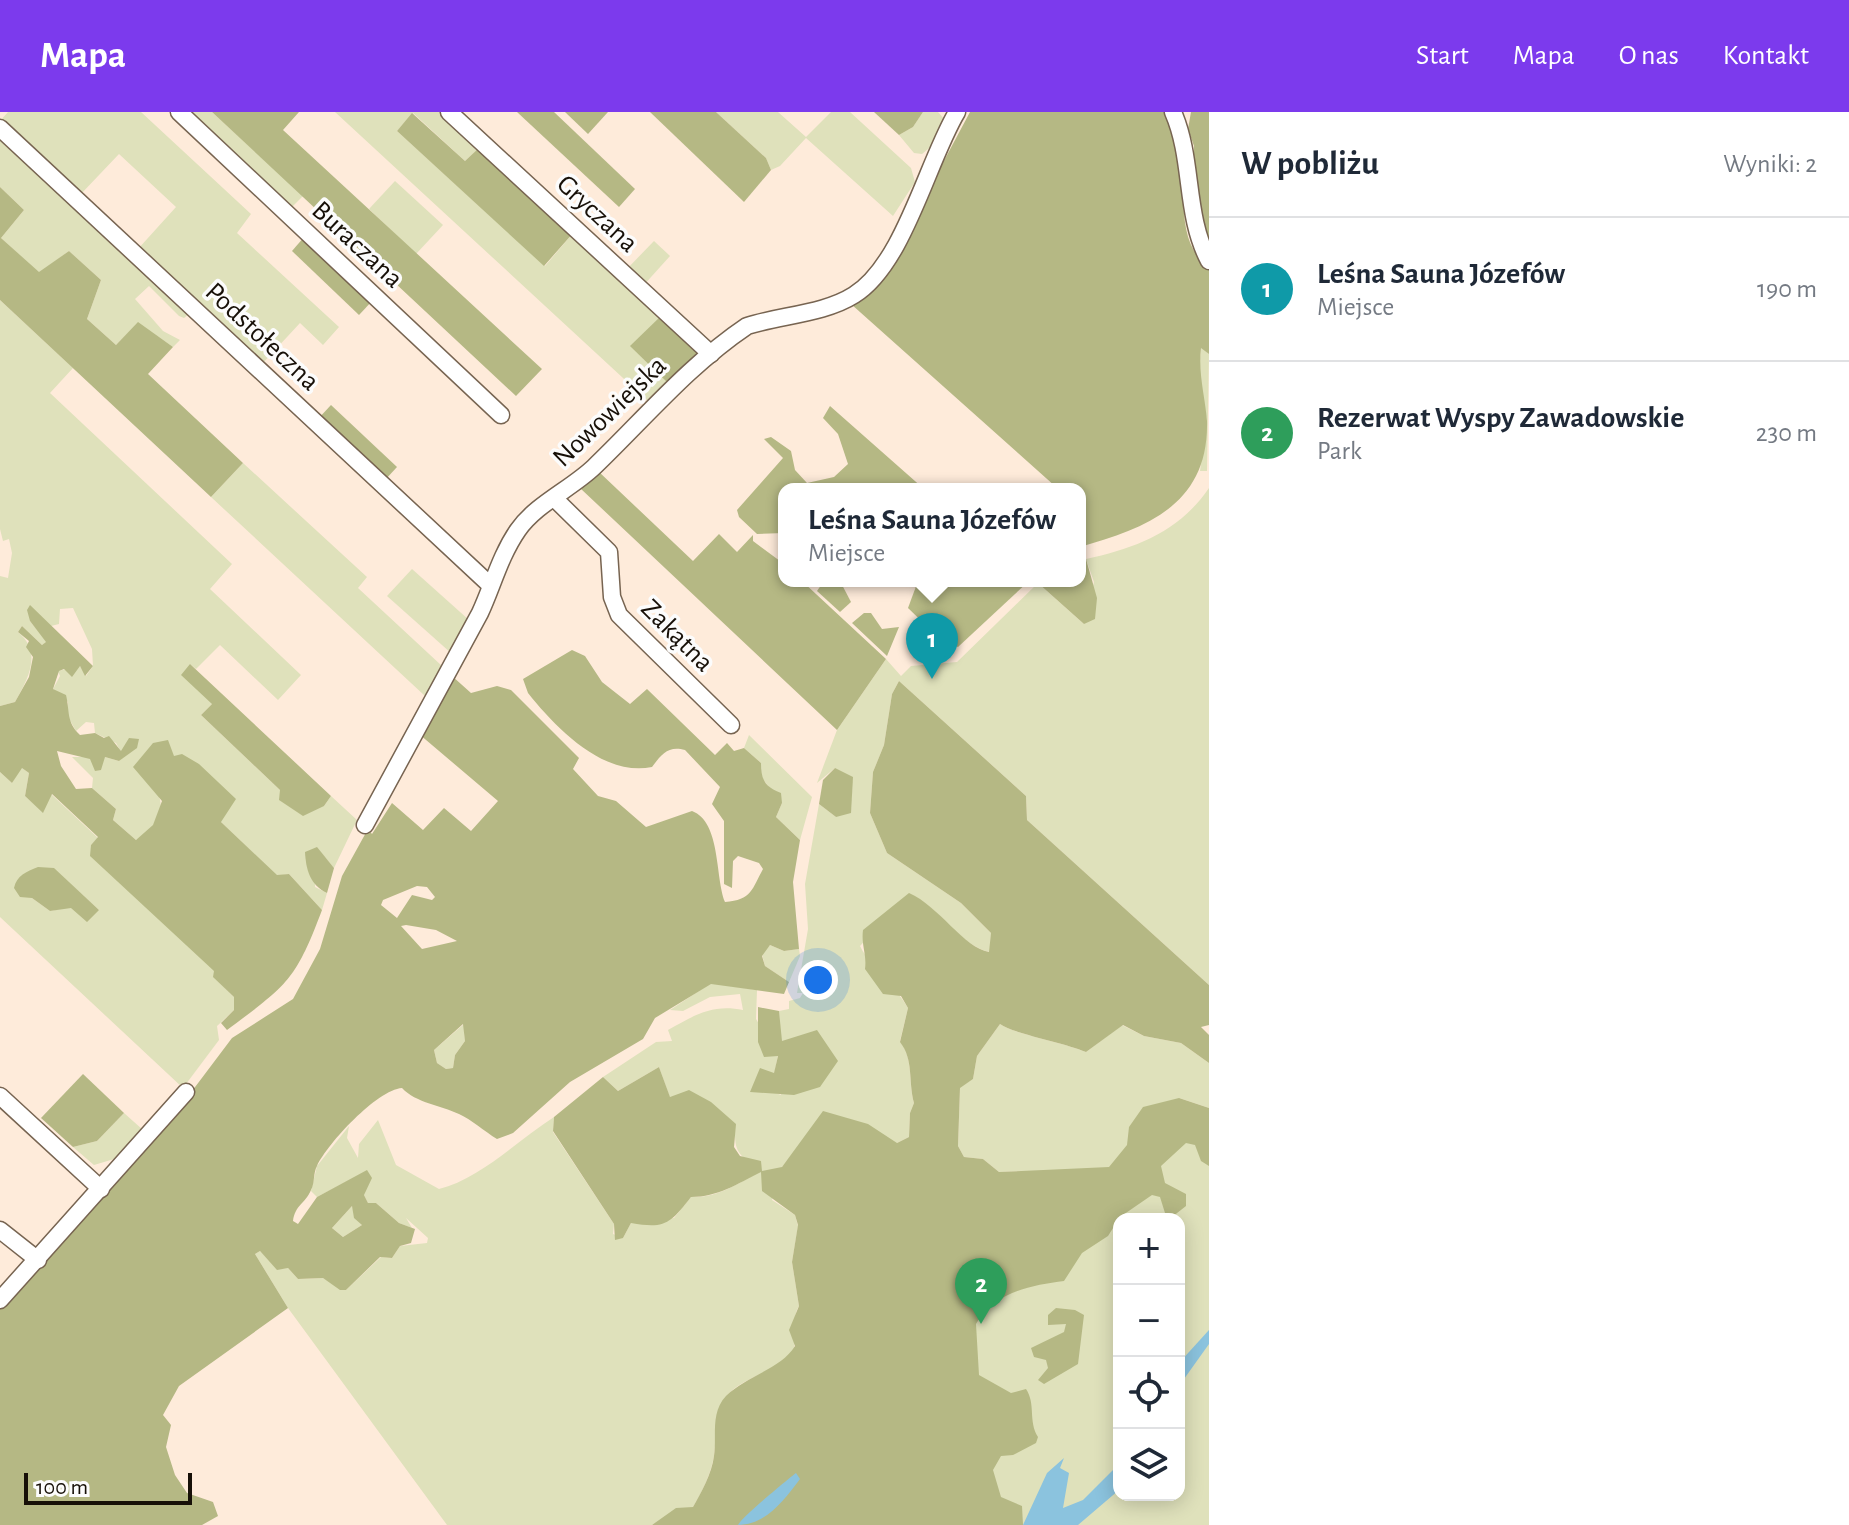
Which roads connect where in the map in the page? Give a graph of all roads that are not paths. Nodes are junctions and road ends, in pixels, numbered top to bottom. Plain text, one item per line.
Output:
1 (179, 112) edge
2 (449, 112) edge
3 (957, 112) edge
4 (1173, 112) edge
5 (0, 128) edge
6 (1209, 261) edge
7 (711, 354) junction
8 (501, 415) dead end
9 (555, 499) junction
10 (489, 584) junction
11 (731, 725) dead end
12 (365, 825) dead end
13 (186, 1092) dead end
14 (0, 1096) edge
15 (101, 1189) junction
16 (0, 1230) edge
17 (38, 1260) junction
18 (3, 1292) edge

1 - 8 street, Buraczana
2 - 7 street, Gryczana
3 - 7 street, Nowowiejska
4 - 6 street
5 - 10 street, Podstołeczna
7 - 9 street, Nowowiejska
9 - 10 street, Nowowiejska
9 - 11 street, Zakątna
10 - 12 street, Nowowiejska
13 - 15 street
14 - 15 street
15 - 17 street
16 - 17 street
17 - 18 street

